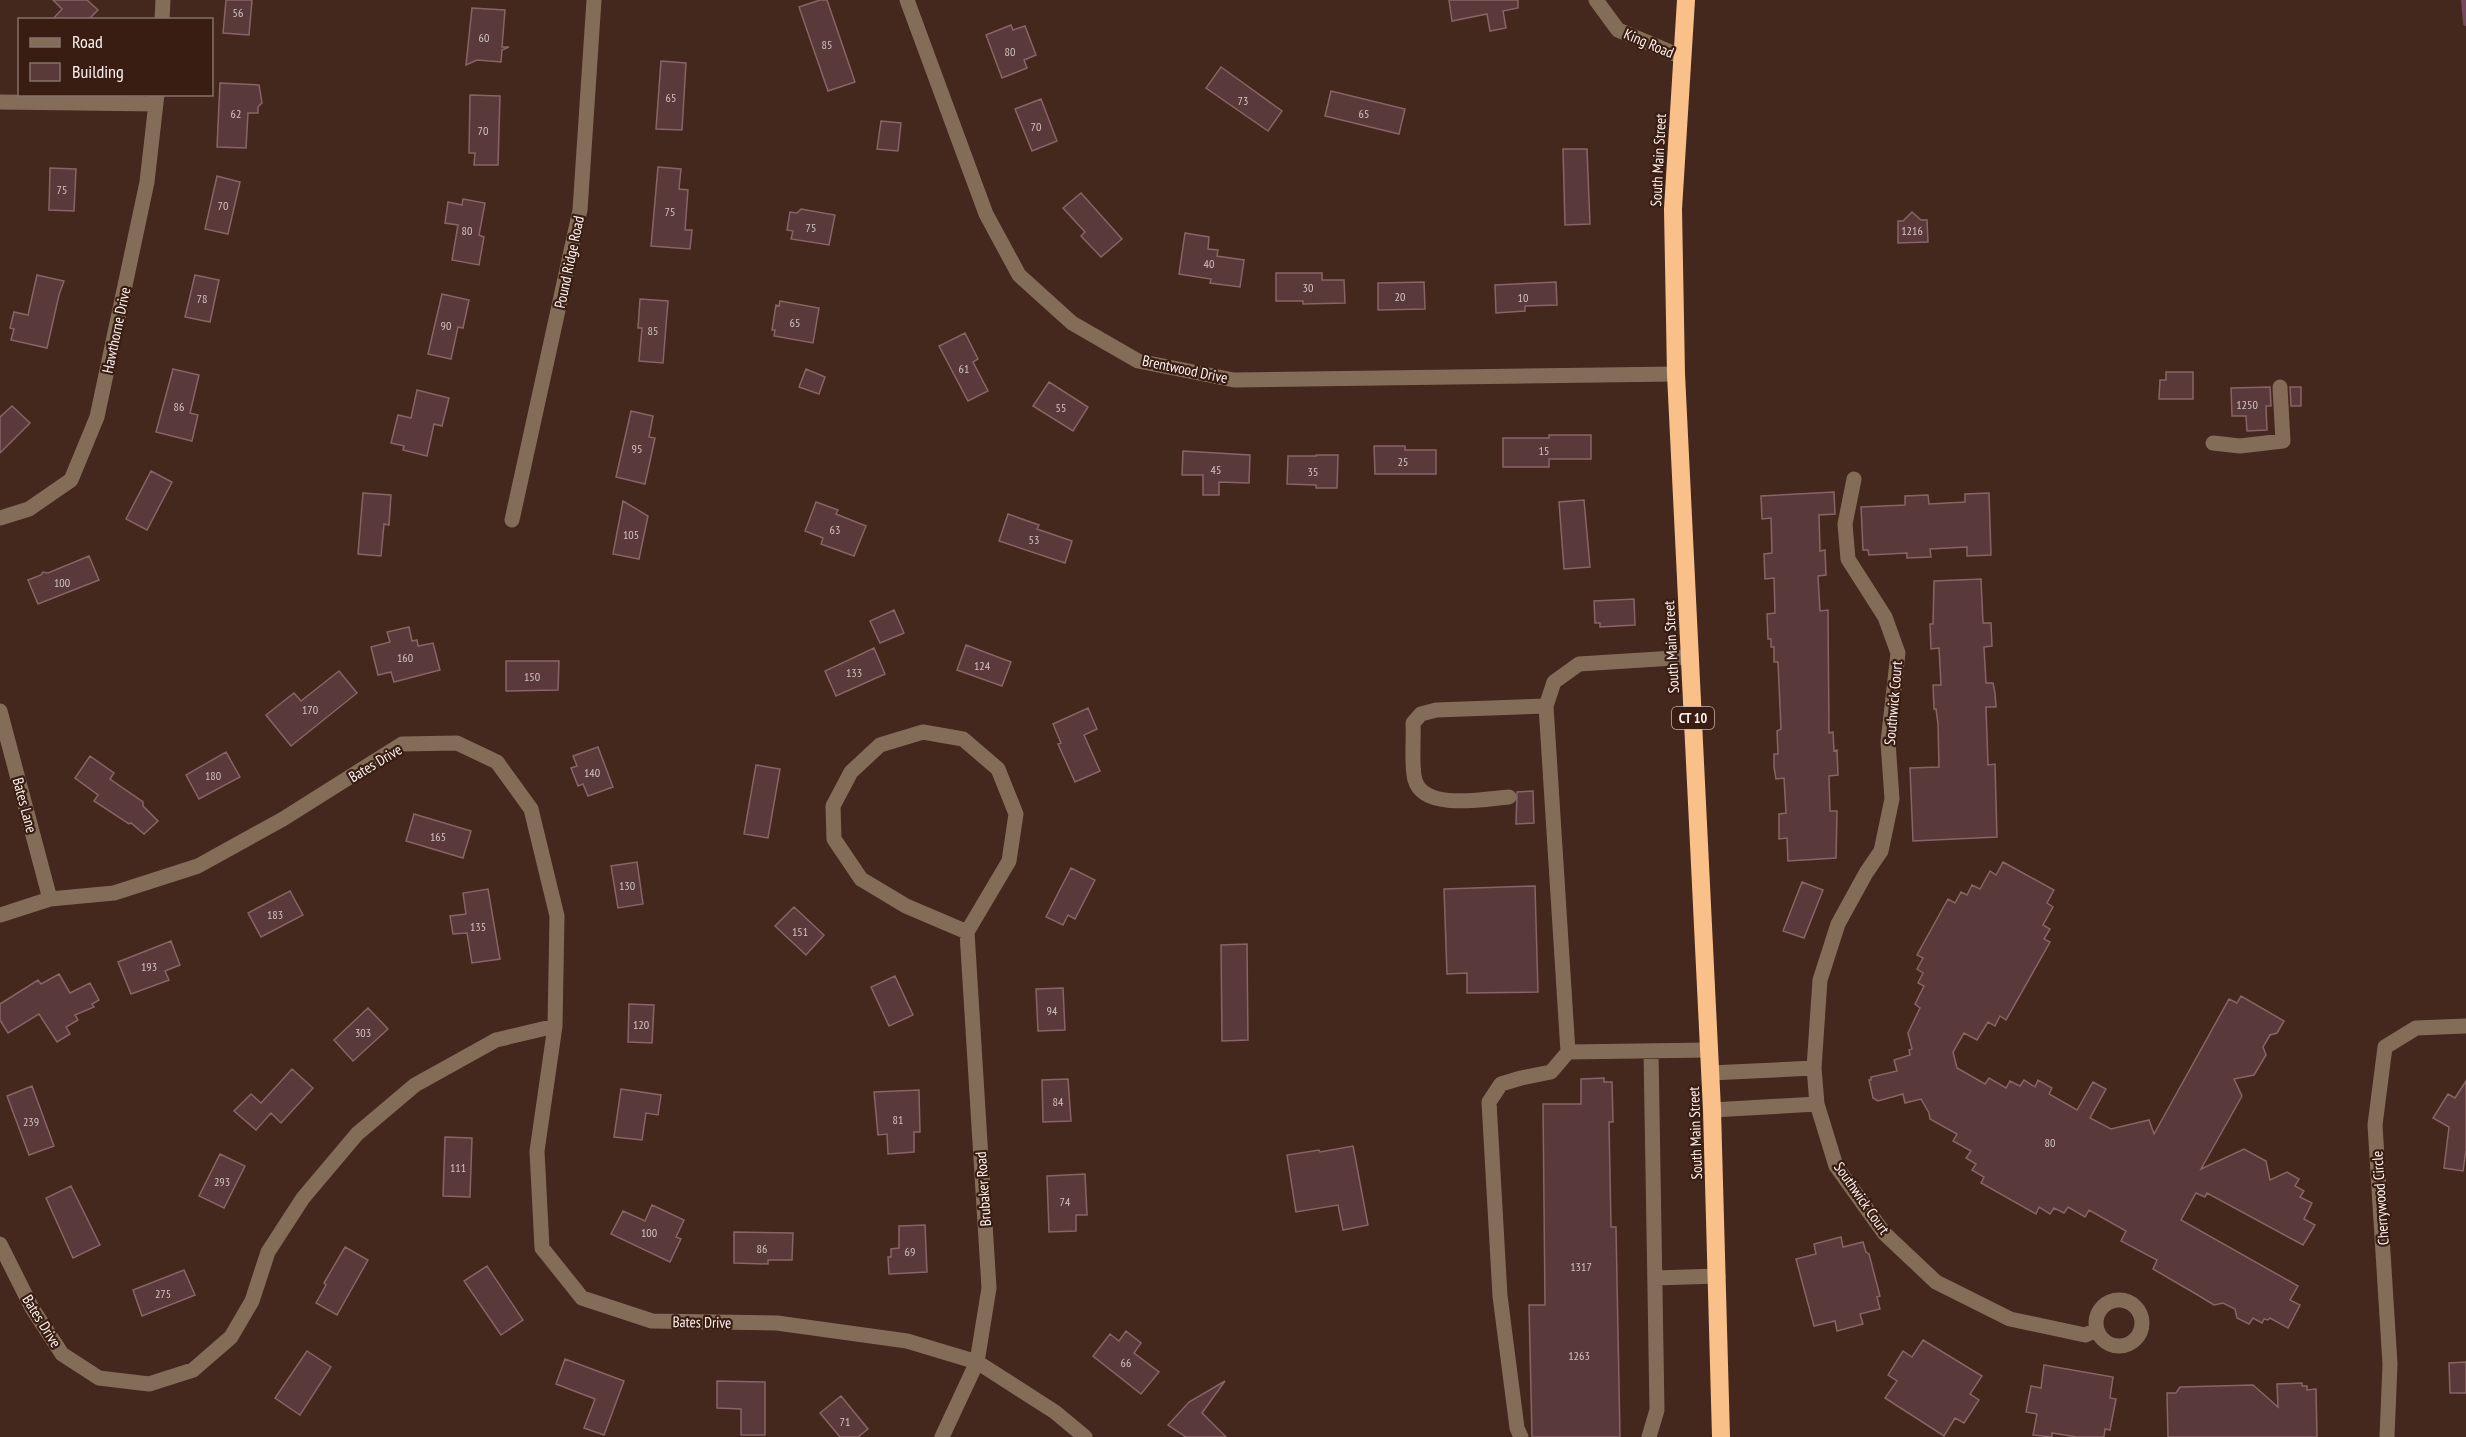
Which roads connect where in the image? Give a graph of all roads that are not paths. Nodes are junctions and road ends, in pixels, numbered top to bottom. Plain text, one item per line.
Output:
1 (164, 0) edge
2 (594, 0) edge
3 (907, 0) edge
4 (1596, 0) edge
5 (1686, 0) edge
6 (162, 18) edge
7 (1682, 57) junction
8 (157, 99) edge
9 (0, 102) edge
10 (1676, 374) junction
11 (2280, 387) dead end
12 (2213, 443) dead end
13 (1854, 479) dead end
14 (0, 518) edge
15 (512, 520) dead end
16 (1690, 657) junction
17 (1545, 706) junction
18 (0, 711) edge
19 (1509, 797) dead end
20 (50, 899) junction
21 (0, 915) edge
22 (968, 932) junction
23 (555, 1026) junction
24 (2466, 1026) edge
25 (1709, 1050) junction
26 (1651, 1051) junction
27 (1568, 1052) junction
28 (1814, 1068) junction
29 (1710, 1073) junction
30 (1816, 1104) junction
31 (1712, 1110) junction
32 (0, 1244) edge
33 (1718, 1276) junction
34 (1655, 1278) junction
35 (2097, 1330) dead end
36 (977, 1362) junction
37 (942, 1437) edge
38 (1086, 1437) edge
39 (1521, 1437) edge
40 (1649, 1437) edge
41 (1721, 1437) edge
42 (2387, 1437) edge

1 - 6 street
2 - 15 street, Pound Ridge Road
3 - 10 street, Brentwood Drive
4 - 7 street, King Road
5 - 7 highway, South Main Street / CT 10
7 - 10 highway, South Main Street / CT 10
8 - 9 street
8 - 14 street, Hawthorne Drive
10 - 16 highway, South Main Street / CT 10
11 - 12 street
13 - 28 street, Southwick Court
16 - 17 street
16 - 25 highway, South Main Street / CT 10
17 - 19 street
17 - 27 street
18 - 20 street, Bates Lane
20 - 21 street, Bates Drive
20 - 23 street, Bates Drive
22 - 22 street
22 - 36 street, Brubaker Road
23 - 32 street, Bates Drive
23 - 36 street, Bates Drive
24 - 42 street, Cherrywood Circle
25 - 26 street
25 - 29 highway, South Main Street / CT 10
26 - 27 street
26 - 34 street
27 - 39 street
28 - 29 street
28 - 30 street, Southwick Court
29 - 31 highway, South Main Street / CT 10
30 - 31 street
30 - 35 street, Southwick Court
31 - 33 highway, South Main Street / CT 10
33 - 34 street
33 - 41 highway, South Main Street / CT 10
34 - 40 street
36 - 37 street, Brubaker Road
36 - 38 street, Bates Drive

